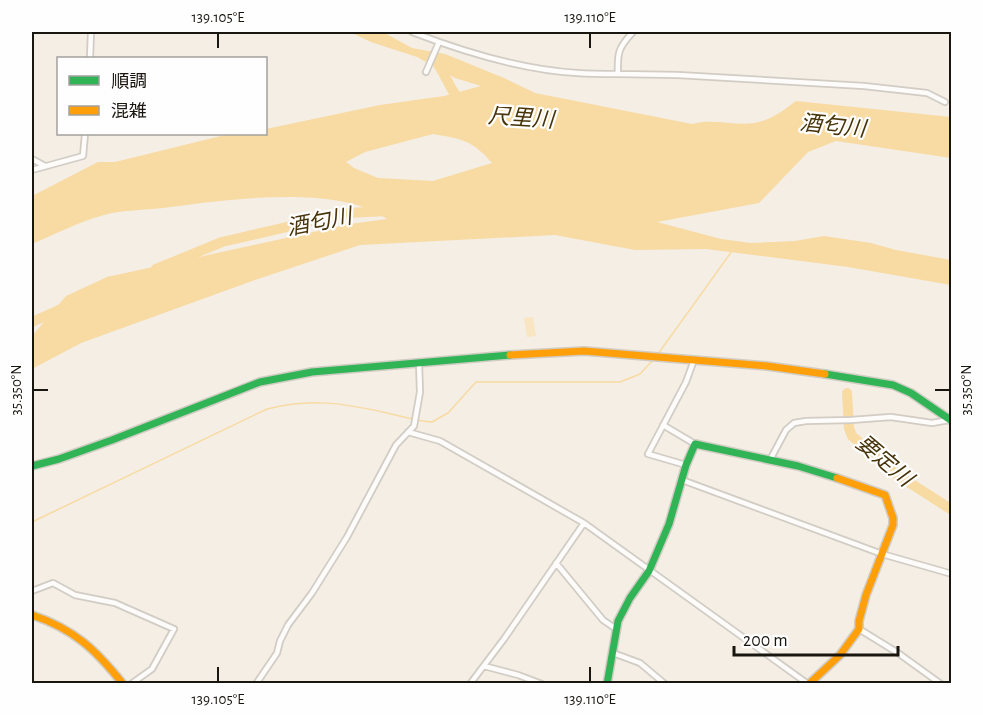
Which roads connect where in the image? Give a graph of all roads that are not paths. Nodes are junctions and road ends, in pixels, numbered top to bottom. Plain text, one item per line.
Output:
1 (91, 32) edge
2 (412, 32) edge
3 (633, 32) edge
4 (439, 42) junction
5 (90, 57) edge
6 (426, 72) dead end
7 (618, 74) junction
8 (945, 102) dead end
9 (85, 135) edge
10 (32, 159) edge
11 (45, 166) junction
12 (32, 170) edge
13 (694, 360) junction
14 (419, 363) junction
15 (950, 420) edge
16 (663, 425) junction
17 (408, 432) junction
18 (695, 444) junction
19 (770, 460) junction
20 (686, 465) junction
21 (32, 466) edge
22 (682, 480) junction
23 (584, 523) junction
24 (882, 555) junction
25 (556, 563) junction
26 (649, 571) junction
27 (951, 574) edge
28 (32, 591) edge
29 (32, 615) edge
30 (616, 629) junction
31 (858, 629) junction
32 (613, 653) junction
33 (484, 666) junction
34 (123, 684) edge
35 (131, 684) edge
36 (256, 684) edge
37 (470, 684) edge
38 (542, 684) edge
39 (607, 684) edge
40 (664, 684) edge
41 (809, 684) edge
42 (940, 684) edge

1 - 5 street
2 - 4 street
3 - 7 street
4 - 6 street
4 - 7 street
7 - 8 street
9 - 11 street
10 - 11 street
11 - 12 street
13 - 14 street
13 - 15 street
13 - 16 street
14 - 17 street
14 - 21 street
15 - 19 street
16 - 18 street
16 - 20 street
17 - 23 street
17 - 36 street
18 - 19 street
18 - 20 street
19 - 24 street
20 - 22 street
22 - 24 street
22 - 26 street
23 - 25 street
23 - 26 street
24 - 27 street
24 - 31 street
25 - 30 street
25 - 33 street
26 - 30 street
26 - 41 street
28 - 35 street
29 - 34 street
30 - 32 street
31 - 41 street
31 - 42 street
32 - 39 street
32 - 40 street
33 - 37 street
33 - 38 street

